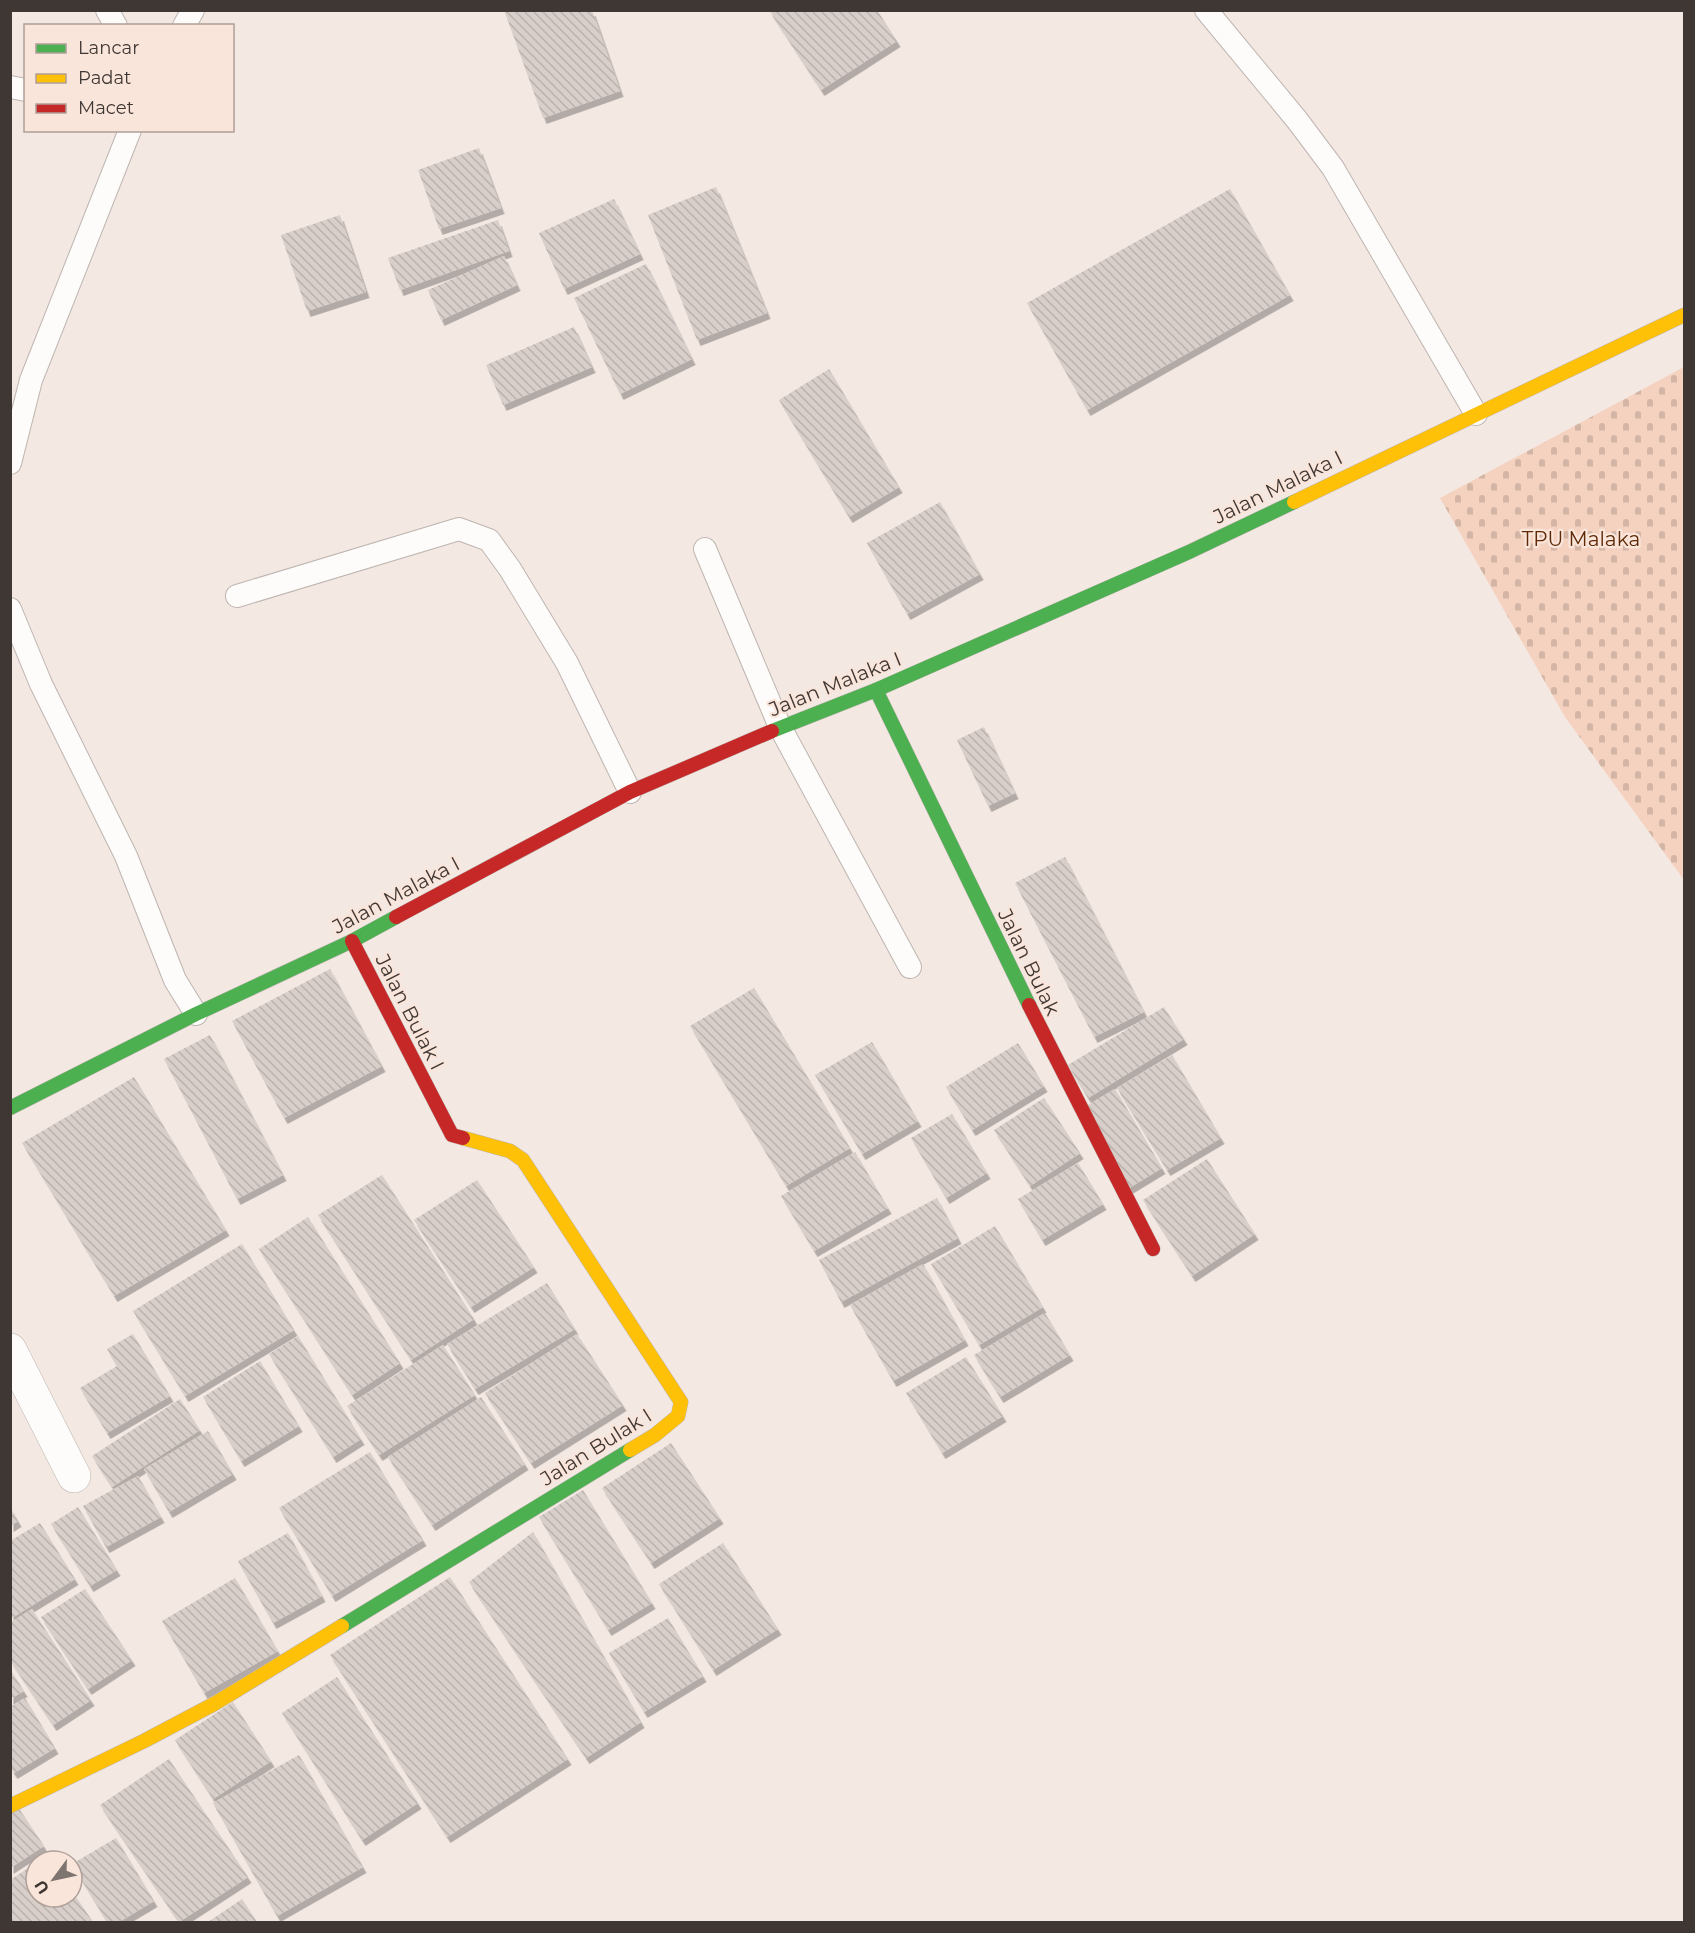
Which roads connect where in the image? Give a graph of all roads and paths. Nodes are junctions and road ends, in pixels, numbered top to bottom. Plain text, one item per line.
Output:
1 (106, 10) edge
2 (192, 10) edge
3 (1206, 10) edge
4 (115, 24) edge
5 (185, 24) edge
6 (129, 132) edge
7 (1684, 315) edge
8 (1476, 414) junction
9 (10, 463) edge
10 (705, 549) dead end
11 (237, 596) dead end
12 (10, 609) edge
13 (876, 690) junction
14 (780, 726) junction
15 (630, 792) junction
16 (352, 941) junction
17 (910, 967) dead end
18 (195, 1014) junction
19 (10, 1108) edge
20 (1153, 1249) dead end
21 (10, 1350) edge
22 (74, 1476) dead end
23 (10, 1806) edge

1 - 4 lane
2 - 5 lane
3 - 8 lane
6 - 9 lane
7 - 8 street, Jalan Malaka I
8 - 13 street, Jalan Malaka I
10 - 14 lane
11 - 15 lane
12 - 18 lane
13 - 14 street, Jalan Malaka I
13 - 20 street, Jalan Bulak
14 - 15 street, Jalan Malaka I
14 - 17 lane
15 - 16 street, Jalan Malaka I
16 - 18 street, Jalan Malaka I
16 - 23 street, Jalan Bulak I
18 - 19 street, Jalan Malaka I
21 - 22 street

